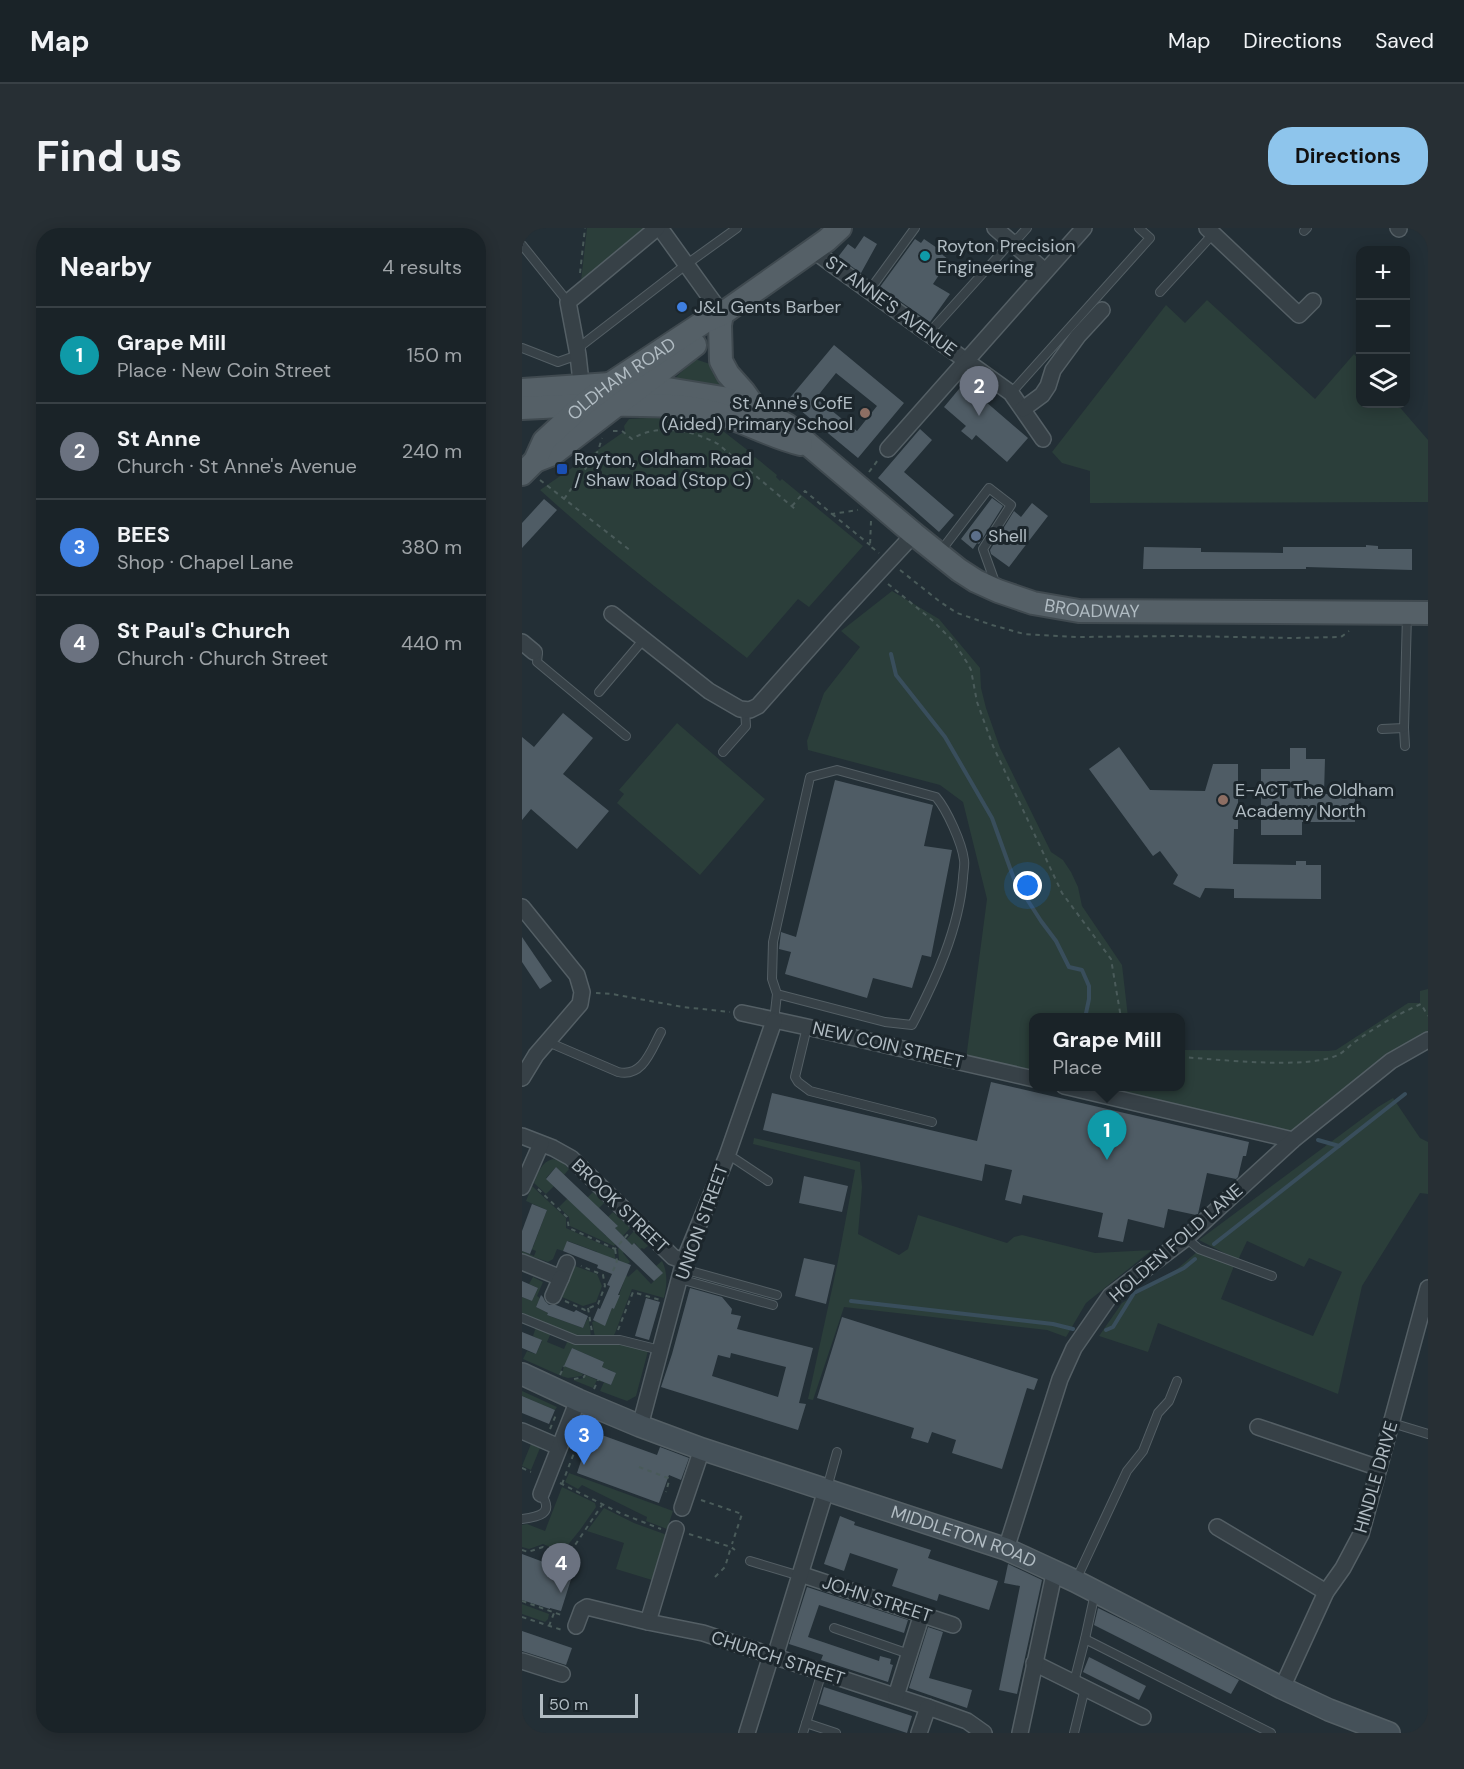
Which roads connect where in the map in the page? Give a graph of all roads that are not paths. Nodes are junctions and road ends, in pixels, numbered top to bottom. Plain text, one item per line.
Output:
1 (658, 228) edge
2 (737, 228) edge
3 (915, 228) edge
4 (995, 228) edge
5 (1027, 228) edge
6 (1084, 228) edge
7 (1138, 228) edge
8 (1210, 231) edge
9 (826, 238) edge
10 (1011, 242) junction
11 (522, 245) edge
12 (687, 264) junction
13 (1045, 272) junction
14 (869, 291) junction
15 (1160, 292) dead end
16 (573, 298) junction
17 (1313, 301) dead end
18 (1102, 310) dead end
19 (721, 320) junction
20 (928, 334) junction
21 (522, 348) edge
22 (578, 355) junction
23 (966, 361) junction
24 (580, 373) dead end
25 (643, 385) junction
26 (522, 390) edge
27 (1011, 393) junction
28 (614, 394) junction
29 (584, 404) junction
30 (522, 408) edge
31 (756, 409) junction
32 (1023, 409) junction
33 (1043, 439) dead end
34 (809, 445) junction
35 (888, 449) road end
36 (529, 468) edge
37 (914, 534) junction
38 (939, 553) junction
39 (998, 591) junction
40 (1418, 613) edge
41 (612, 614) dead end
42 (644, 639) junction
43 (531, 649) edge
44 (599, 692) dead end
45 (745, 709) junction
46 (1404, 728) junction
47 (1382, 729) dead end
48 (626, 736) dead end
49 (1405, 746) dead end
50 (723, 752) dead end
51 (522, 906) edge
52 (777, 994) junction
53 (741, 1013) road end
54 (774, 1021) junction
55 (807, 1027) junction
56 (660, 1032) dead end
57 (1428, 1040) edge
58 (548, 1042) junction
59 (522, 1078) edge
60 (1029, 1078) edge
61 (1085, 1091) edge
62 (932, 1122) dead end
63 (522, 1136) edge
64 (1293, 1140) junction
65 (540, 1144) junction
66 (727, 1156) junction
67 (768, 1181) dead end
68 (527, 1185) edge
69 (1186, 1238) junction
70 (522, 1262) edge
71 (682, 1270) junction
72 (1272, 1276) dead end
73 (1428, 1287) edge
74 (777, 1295) dead end
75 (553, 1296) road end
76 (773, 1305) dead end
77 (522, 1318) edge
78 (660, 1350) junction
79 (522, 1374) edge
80 (1177, 1381) dead end
81 (586, 1403) junction
82 (1392, 1423) junction
83 (640, 1426) junction
84 (1258, 1427) dead end
85 (522, 1431) edge
86 (1428, 1434) edge
87 (559, 1447) junction
88 (702, 1449) junction
89 (837, 1452) dead end
90 (1379, 1468) junction
91 (826, 1490) junction
92 (541, 1494) joint
93 (687, 1503) road end
94 (522, 1519) edge
95 (1217, 1527) dead end
96 (676, 1532) road end
97 (1006, 1549) junction
98 (750, 1561) dead end
99 (1056, 1572) junction
100 (800, 1575) junction
101 (1075, 1581) junction
102 (1095, 1592) junction
103 (1326, 1592) junction
104 (922, 1614) junction
105 (648, 1622) junction
106 (953, 1625) dead end
107 (834, 1628) dead end
108 (572, 1629) road end
109 (1085, 1639) junction
110 (909, 1654) junction
111 (773, 1656) junction
112 (522, 1661) edge
113 (1034, 1663) junction
114 (822, 1672) junction
115 (562, 1674) dead end
116 (1080, 1685) junction
117 (1282, 1688) junction
118 (896, 1696) junction
119 (928, 1707) junction
120 (1143, 1717) dead end
121 (806, 1723) junction
122 (1377, 1731) edge
123 (747, 1733) edge
124 (803, 1733) edge
125 (836, 1733) edge
126 (919, 1733) edge
127 (984, 1733) edge
128 (1020, 1733) edge
129 (1074, 1733) edge
130 (1270, 1733) edge

1 - 12 street
1 - 16 street
2 - 12 lane
3 - 14 lane
4 - 10 street
5 - 10 lane
6 - 13 street
7 - 27 lane
8 - 15 lane
8 - 17 street
9 - 14 street, ST ANNE'S AVENUE
9 - 19 main road, OLDHAM ROAD
10 - 13 street
10 - 20 lane
11 - 16 lane
12 - 19 street
12 - 22 lane
13 - 23 street
14 - 20 street, ST ANNE'S AVENUE
16 - 22 street
18 - 32 street
19 - 25 main road, OLDHAM ROAD
19 - 28 main road, OLDHAM ROAD
19 - 31 main road
20 - 23 street, ST ANNE'S AVENUE
21 - 22 lane
22 - 24 street
23 - 27 street, ST ANNE'S AVENUE
23 - 35 street
25 - 28 main road, OLDHAM ROAD
25 - 31 main road, BROADWAY
26 - 28 main road
27 - 32 street, ST ANNE'S AVENUE
28 - 29 main road
28 - 34 main road, BROADWAY
28 - 36 main road, OLDHAM ROAD
29 - 30 main road
29 - 36 main road, OLDHAM ROAD
31 - 34 main road, BROADWAY
32 - 33 street, ST ANNE'S AVENUE
34 - 37 main road, BROADWAY
37 - 38 main road, BROADWAY
37 - 45 street
38 - 39 main road, BROADWAY
38 - 39 lane
39 - 40 main road, BROADWAY
40 - 46 lane
41 - 42 street
42 - 44 lane
42 - 45 street
43 - 48 lane
45 - 50 lane
46 - 47 lane
46 - 49 lane
51 - 58 street
52 - 52 lane
52 - 54 lane
53 - 54 street, NEW COIN STREET
54 - 55 street, NEW COIN STREET
54 - 66 street, UNION STREET
55 - 60 street, NEW COIN STREET
55 - 62 lane
56 - 58 lane
57 - 64 street, HOLDEN FOLD LANE
58 - 59 street
61 - 64 street
63 - 65 street, BROOK STREET
64 - 69 street, HOLDEN FOLD LANE
65 - 68 street
65 - 71 street, BROOK STREET
66 - 67 lane
66 - 71 street, UNION STREET
69 - 72 lane
69 - 97 street, HOLDEN FOLD LANE
70 - 75 street
71 - 74 lane
71 - 76 lane
71 - 78 street, UNION STREET
73 - 82 street, HINDLE DRIVE
77 - 78 lane
78 - 83 street, UNION STREET
79 - 81 main road, MIDDLETON ROAD
80 - 101 lane
81 - 83 main road, MIDDLETON ROAD
81 - 87 street
82 - 86 lane
82 - 90 street, HINDLE DRIVE
83 - 88 main road, MIDDLETON ROAD
84 - 90 street
85 - 87 street
87 - 92 street
88 - 91 main road, MIDDLETON ROAD
88 - 93 street
89 - 91 lane
90 - 103 street, HINDLE DRIVE
91 - 97 main road, MIDDLETON ROAD
91 - 100 street
92 - 94 lane
95 - 103 street
96 - 105 street
97 - 99 main road, MIDDLETON ROAD
98 - 100 lane
99 - 101 main road, MIDDLETON ROAD
99 - 113 street
100 - 104 street, JOHN STREET
100 - 111 street
101 - 102 main road, MIDDLETON ROAD
102 - 109 lane
102 - 117 main road, MIDDLETON ROAD
103 - 117 street, HINDLE DRIVE
104 - 106 street, JOHN STREET
104 - 110 street
105 - 108 street, CHURCH STREET
105 - 111 street, CHURCH STREET
107 - 110 lane
109 - 116 lane
109 - 130 lane
110 - 118 street
111 - 114 street, CHURCH STREET
111 - 123 street
112 - 115 street
113 - 116 street
113 - 128 street
114 - 118 street, CHURCH STREET
114 - 121 lane
116 - 120 street
116 - 129 lane
117 - 122 main road, MIDDLETON ROAD
118 - 119 street, CHURCH STREET
119 - 126 street
119 - 127 street, CHURCH STREET
121 - 124 lane
121 - 125 lane

